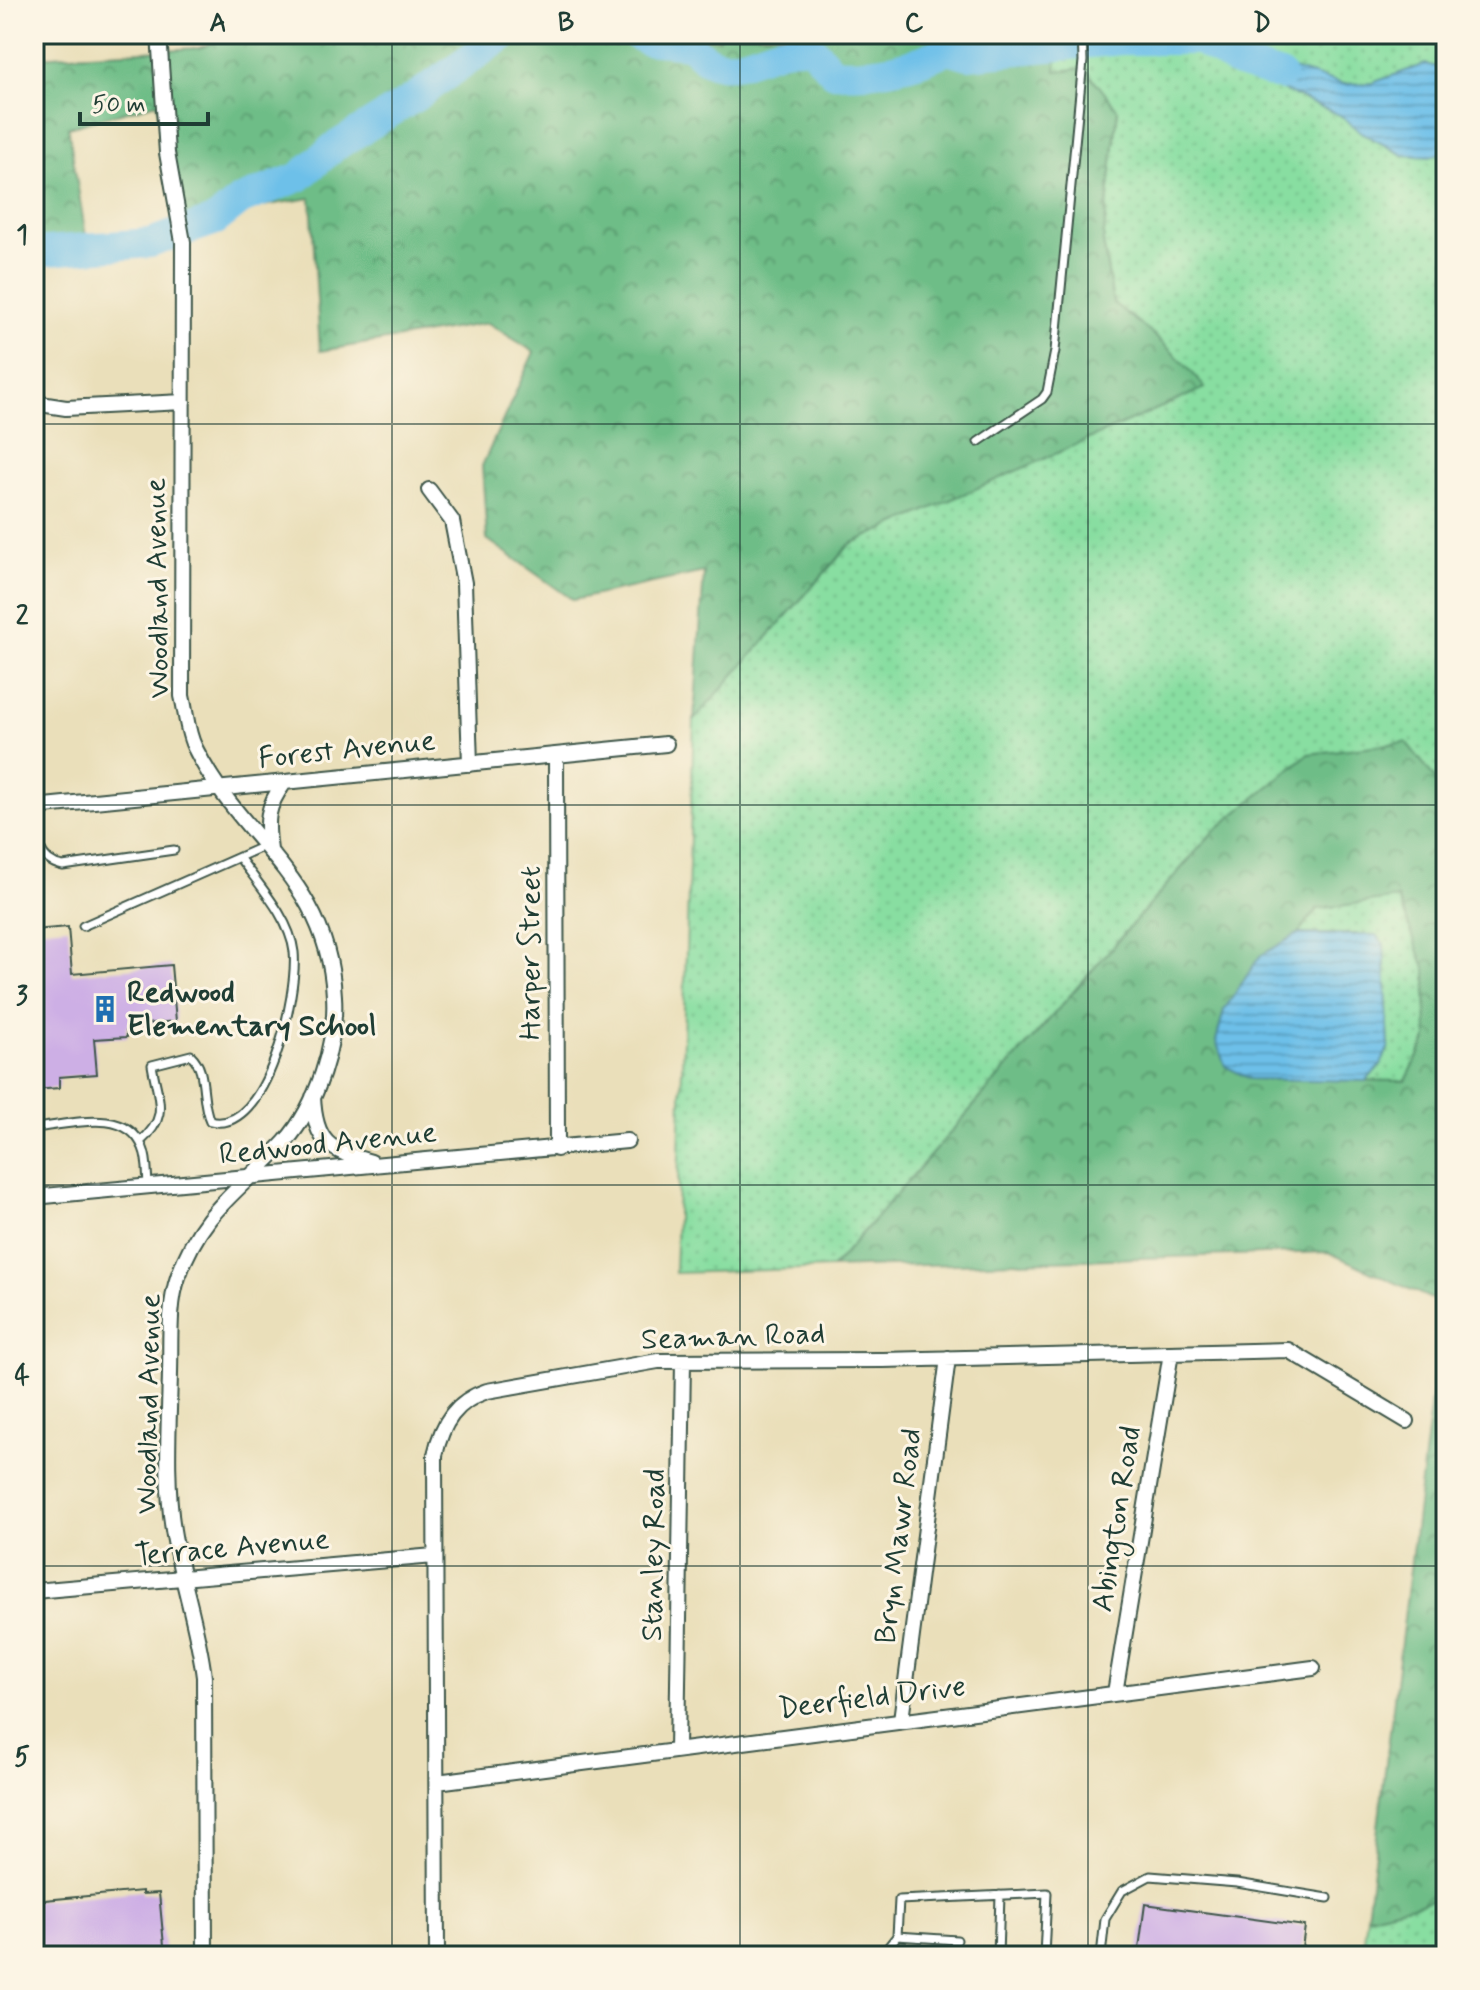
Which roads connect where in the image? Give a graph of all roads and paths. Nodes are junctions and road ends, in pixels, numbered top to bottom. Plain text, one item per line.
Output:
1 (159, 34) edge
2 (1082, 34) edge
3 (183, 402) junction
4 (34, 403) edge
5 (978, 442) dead end
6 (429, 490) dead end
7 (666, 744) dead end
8 (556, 757) junction
9 (470, 764) junction
10 (284, 783) junction
11 (220, 789) junction
12 (35, 807) edge
13 (268, 848) junction
14 (174, 850) dead end
15 (239, 857) junction
16 (83, 926) dead end
17 (313, 1094) junction
18 (34, 1128) edge
19 (627, 1141) dead end
20 (140, 1142) junction
21 (557, 1149) junction
22 (379, 1164) junction
23 (243, 1179) junction
24 (148, 1186) junction
25 (34, 1197) edge
26 (1171, 1353) junction
27 (948, 1358) junction
28 (683, 1361) junction
29 (1407, 1421) dead end
30 (434, 1556) junction
31 (183, 1578) junction
32 (34, 1591) edge
33 (1313, 1668) dead end
34 (1115, 1693) junction
35 (901, 1720) junction
36 (677, 1750) junction
37 (437, 1782) junction
38 (1000, 1895) junction
39 (1328, 1898) dead end
40 (897, 1936) junction
41 (957, 1940) dead end
42 (205, 1956) edge
43 (437, 1956) edge
44 (881, 1956) edge
45 (998, 1956) edge
46 (1044, 1956) edge
47 (1101, 1956) edge

1 - 3 street, Woodland Avenue
2 - 5 lane
3 - 4 street
3 - 11 street, Woodland Avenue
6 - 9 street
7 - 8 street, Forest Avenue
8 - 9 street, Forest Avenue
8 - 21 street, Harper Street
9 - 10 street, Forest Avenue
10 - 11 street, Forest Avenue
10 - 13 street
11 - 12 street, Forest Avenue
11 - 13 street, Woodland Avenue
12 - 14 lane
13 - 15 lane
13 - 17 street, Woodland Avenue
15 - 16 lane
15 - 20 lane
17 - 22 street
17 - 23 street, Woodland Avenue
18 - 20 lane
19 - 21 street, Redwood Avenue
20 - 24 lane
21 - 22 street, Redwood Avenue
22 - 23 street, Redwood Avenue
23 - 24 street, Redwood Avenue
23 - 31 street, Woodland Avenue
24 - 25 street, Redwood Avenue
26 - 27 street, Seaman Road
26 - 29 street, Seaman Road
26 - 34 street, Abington Road
27 - 28 street, Seaman Road
27 - 35 street, Bryn Mawr Road
28 - 30 street, Seaman Road
28 - 36 street, Stanley Road
30 - 31 street, Terrace Avenue
30 - 37 street, Seaman Road
31 - 32 street, Terrace Avenue
31 - 42 street, Woodland Avenue
33 - 34 street, Deerfield Drive
34 - 35 street, Deerfield Drive
35 - 36 street, Deerfield Drive
36 - 37 street, Deerfield Drive
37 - 43 street, Seaman Road
38 - 40 lane
38 - 45 lane
38 - 46 lane
39 - 47 lane
40 - 41 lane
40 - 44 lane

